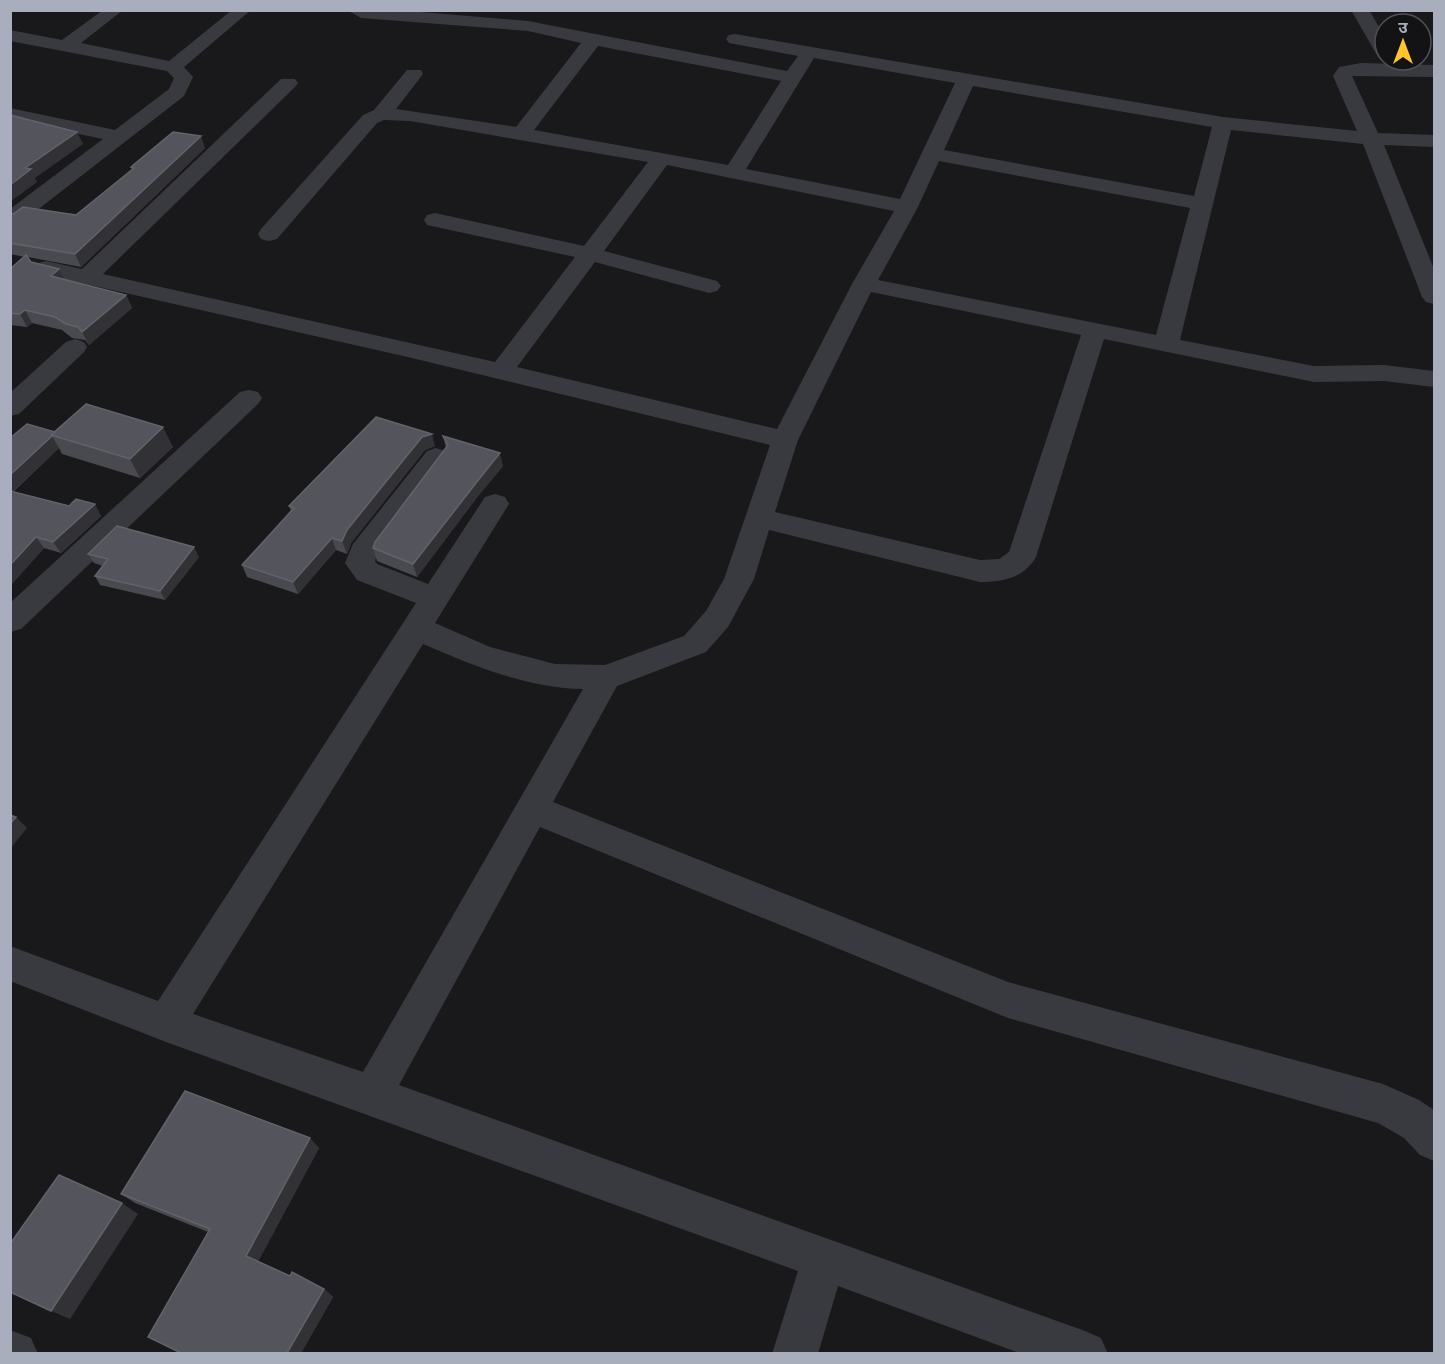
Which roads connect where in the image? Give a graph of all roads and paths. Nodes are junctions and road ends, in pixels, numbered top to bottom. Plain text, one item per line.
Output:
1 (115, 10) edge
2 (243, 10) edge
3 (355, 10) edge
4 (1360, 10) edge
5 (1373, 32) edge
6 (10, 35) edge
7 (735, 39) dead end
8 (593, 40) junction
9 (65, 46) junction
10 (809, 52) junction
11 (1373, 66) edge
12 (173, 67) junction
13 (414, 74) dead end
14 (793, 78) junction
15 (967, 78) junction
16 (288, 83) dead end
17 (10, 114) edge
18 (381, 114) junction
19 (1223, 123) junction
20 (521, 134) junction
21 (121, 137) junction
22 (1371, 139) junction
23 (1434, 141) edge
24 (932, 154) junction
25 (662, 158) junction
26 (733, 173) junction
27 (1202, 204) junction
28 (907, 207) junction
29 (10, 220) edge
30 (435, 220) dead end
31 (269, 234) dead end
32 (590, 254) junction
33 (46, 268) edge
34 (87, 277) junction
35 (864, 284) junction
36 (709, 286) dead end
37 (1434, 297) edge
38 (1095, 330) junction
39 (1166, 345) junction
40 (75, 347) dead end
41 (501, 371) junction
42 (1434, 379) edge
43 (249, 398) dead end
44 (10, 408) edge
45 (785, 440) junction
46 (436, 457) edge
47 (495, 504) dead end
48 (759, 518) junction
49 (435, 599) junction
50 (10, 621) edge
51 (416, 628) junction
52 (606, 677) junction
53 (532, 809) junction
54 (10, 963) edge
55 (166, 1023) junction
56 (372, 1095) junction
57 (1434, 1141) edge
58 (824, 1258) junction
59 (795, 1353) edge
60 (1085, 1353) edge

1 - 9 street
2 - 12 street
3 - 8 street
4 - 5 street
6 - 9 street
7 - 10 street
8 - 14 street
8 - 20 street
9 - 12 street
10 - 14 street
10 - 15 street
11 - 22 street
12 - 21 street
13 - 18 street
14 - 26 street
15 - 19 street
15 - 24 street
16 - 34 street
17 - 21 street
18 - 20 street
18 - 31 street
19 - 22 street
19 - 27 street
20 - 25 street
21 - 29 street
22 - 23 street
22 - 37 street
24 - 27 street
24 - 28 street
25 - 26 street
25 - 32 street
26 - 28 street
27 - 39 street
28 - 35 street
30 - 32 street
32 - 36 street
32 - 41 street
33 - 34 street
34 - 41 street
35 - 38 street
35 - 45 street
38 - 39 street
38 - 48 street
39 - 42 street
40 - 44 street
41 - 45 street
43 - 50 street
45 - 48 street
46 - 49 street
47 - 49 street
48 - 52 street
49 - 51 street
51 - 52 street
51 - 55 street
52 - 53 street
53 - 56 street
53 - 57 street
54 - 55 street
55 - 56 street
56 - 58 street
58 - 59 street
58 - 60 street

